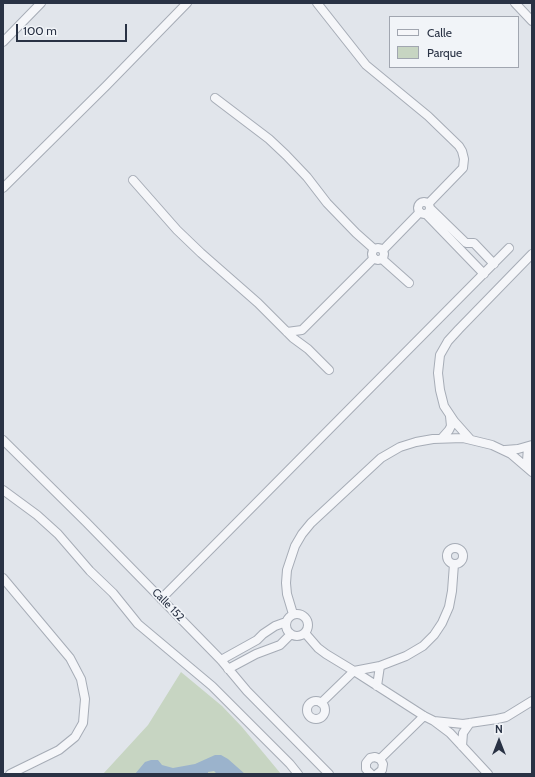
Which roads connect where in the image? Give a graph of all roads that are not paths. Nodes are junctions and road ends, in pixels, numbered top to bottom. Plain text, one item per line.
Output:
1 (41, 3) edge
2 (187, 3) edge
3 (317, 3) edge
4 (514, 3) edge
5 (532, 21) edge
6 (3, 42) edge
7 (215, 98) dead end
8 (133, 180) dead end
9 (3, 188) edge
10 (427, 209) junction
11 (510, 248) dead end
12 (374, 249) junction
13 (383, 250) junction
14 (532, 254) edge
15 (378, 258) junction
16 (494, 264) junction
17 (484, 274) junction
18 (409, 283) dead end
19 (302, 330) junction
20 (287, 332) junction
21 (303, 345) junction
22 (329, 370) dead end
23 (450, 415) junction
24 (442, 438) junction
25 (3, 440) edge
26 (470, 440) junction
27 (530, 446) edge
28 (504, 451) junction
29 (530, 470) edge
30 (3, 490) edge
31 (454, 564) dead end
32 (3, 578) edge
33 (162, 599) junction
34 (293, 614) junction
35 (286, 622) junction
36 (305, 633) junction
37 (291, 634) junction
38 (221, 660) junction
39 (380, 666) junction
40 (228, 669) junction
41 (354, 670) junction
42 (377, 686) junction
43 (532, 701) edge
44 (321, 703) dead end
45 (424, 716) junction
46 (434, 721) junction
47 (470, 723) junction
48 (462, 746) junction
49 (380, 759) junction
50 (483, 772) edge
51 (10, 774) edge
52 (298, 774) edge
53 (330, 774) edge
54 (371, 774) edge
55 (378, 774) edge

1 - 6 street
2 - 9 street
3 - 10 street
4 - 5 street
7 - 12 street
8 - 20 street
10 - 13 street
10 - 16 street
10 - 17 street
11 - 16 street
12 - 13 street
12 - 15 street
13 - 15 street
14 - 23 street
15 - 18 street
15 - 19 street
16 - 17 street
17 - 33 street
19 - 20 street
19 - 21 street
20 - 21 street
21 - 22 street
23 - 24 street
23 - 26 street
24 - 26 street
24 - 34 street
25 - 33 street, Calle 152
26 - 28 street
27 - 28 street
27 - 29 street
28 - 29 street
30 - 52 street
31 - 39 street
32 - 51 street
33 - 38 street, Calle 152
34 - 35 street
34 - 36 street
35 - 37 street
35 - 38 street
36 - 37 street
36 - 41 street
37 - 40 street
38 - 40 street, Calle 152
39 - 41 street
39 - 42 street
40 - 53 street, Calle 152
41 - 42 street
41 - 44 street
42 - 45 street
43 - 47 street
45 - 46 street
45 - 49 street
46 - 47 street
46 - 48 street
47 - 48 street
48 - 50 street
49 - 54 street
49 - 55 street

